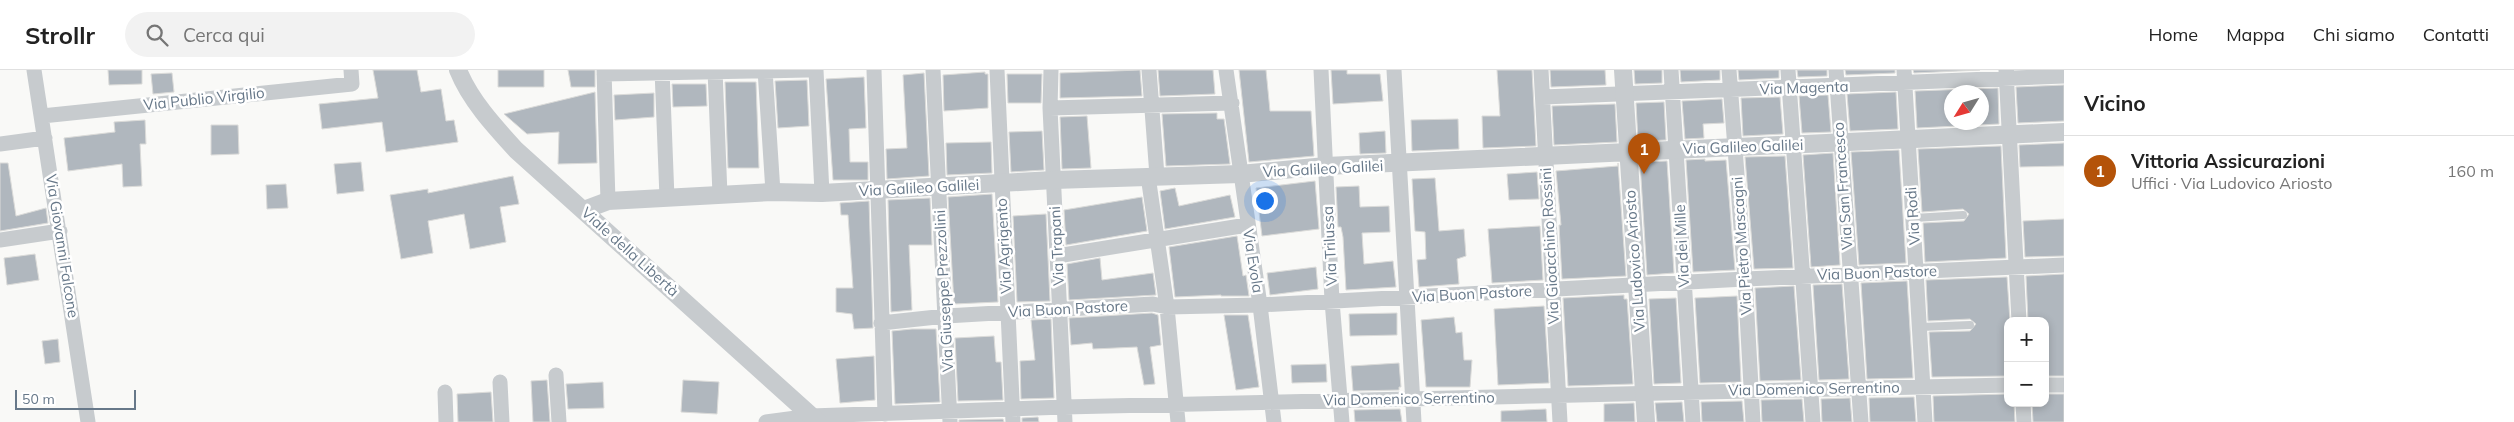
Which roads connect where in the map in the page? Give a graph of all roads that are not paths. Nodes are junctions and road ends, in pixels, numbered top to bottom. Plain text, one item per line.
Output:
1 (34, 70) edge
2 (351, 70) edge
3 (458, 70) edge
4 (715, 70) edge
5 (807, 70) edge
6 (816, 70) edge
7 (874, 70) edge
8 (933, 70) edge
9 (997, 70) edge
10 (1051, 70) edge
11 (1150, 70) edge
12 (1226, 70) edge
13 (1321, 70) edge
14 (1394, 70) edge
15 (1541, 70) edge
16 (1623, 70) edge
17 (1671, 70) edge
18 (1729, 70) edge
19 (1788, 70) edge
20 (1836, 70) edge
21 (662, 71) edge
22 (765, 71) edge
23 (604, 72) edge
24 (2006, 74) edge
25 (2064, 76) edge
26 (1904, 77) edge
27 (1837, 86) junction
28 (1790, 88) junction
29 (1730, 91) junction
30 (1673, 93) junction
31 (1626, 95) junction
32 (1543, 97) junction
33 (1232, 104) junction
34 (1152, 105) junction
35 (1050, 108) junction
36 (42, 116) junction
37 (2064, 132) edge
38 (2009, 134) junction
39 (45, 138) junction
40 (1908, 140) junction
41 (0, 144) edge
42 (1841, 144) junction
43 (1793, 146) junction
44 (1734, 147) junction
45 (1677, 150) junction
46 (1628, 153) junction
47 (1545, 158) junction
48 (1400, 165) junction
49 (1326, 166) junction
50 (1240, 174) junction
51 (1152, 176) junction
52 (1054, 180) junction
53 (1001, 183) junction
54 (939, 186) junction
55 (877, 190) junction
56 (773, 192) junction
57 (822, 193) junction
58 (720, 195) junction
59 (668, 198) junction
60 (608, 201) junction
61 (584, 210) junction
62 (1963, 215) dead end
63 (1914, 218) junction
64 (1247, 225) junction
65 (60, 231) junction
66 (0, 240) edge
67 (1156, 240) junction
68 (1057, 256) junction
69 (2064, 265) edge
70 (2016, 267) junction
71 (1917, 271) junction
72 (1849, 274) junction
73 (1804, 276) junction
74 (1746, 279) junction
75 (1637, 284) junction
76 (1684, 284) junction
77 (1552, 290) junction
78 (1407, 298) junction
79 (1332, 301) junction
80 (1260, 305) junction
81 (1167, 306) junction
82 (1060, 311) junction
83 (1007, 313) junction
84 (946, 316) junction
85 (2019, 317) edge
86 (881, 323) junction
87 (1970, 325) dead end
88 (1921, 327) junction
89 (556, 375) dead end
90 (500, 382) dead end
91 (2049, 385) edge
92 (2004, 386) edge
93 (2064, 386) edge
94 (1923, 387) junction
95 (1858, 388) junction
96 (1811, 389) junction
97 (1752, 391) junction
98 (444, 392) dead end
99 (1644, 392) junction
100 (1691, 392) junction
101 (1559, 396) junction
102 (1412, 398) junction
103 (1341, 400) junction
104 (1272, 401) junction
105 (1178, 404) junction
106 (1064, 407) junction
107 (2023, 407) edge
108 (885, 414) junction
109 (1013, 416) edge
110 (949, 417) edge
111 (814, 419) edge
112 (88, 422) edge
113 (446, 422) edge
114 (502, 422) edge
115 (559, 422) edge
116 (766, 422) edge
117 (1065, 422) edge
118 (1178, 422) edge
119 (1274, 422) edge
120 (1342, 422) edge
121 (1414, 422) edge
122 (1560, 422) edge
123 (1646, 422) edge
124 (1693, 422) edge
125 (1754, 422) edge
126 (1813, 422) edge
127 (1861, 422) edge
128 (1925, 422) edge
129 (2024, 422) edge

1 - 36 street, Via Giovanni Falcone
2 - 36 street, Via Publio Virgilio
3 - 61 street, Viale della Libertà
4 - 21 street
4 - 22 street
4 - 58 street
5 - 22 street
6 - 57 street
7 - 55 street
8 - 54 street, Via Giuseppe Prezzolini
9 - 53 street, Via Agrigento
10 - 35 street, Via Trapani
11 - 34 street
12 - 33 street, Via Evola
13 - 49 street, Via Trilussa
14 - 48 street
15 - 32 street, Via Gioacchino Rossini
16 - 31 street, Via Ludovico Ariosto
17 - 30 street, Via dei Mille
18 - 29 street, Via Pietro Mascagni
19 - 28 street
20 - 27 street, Via San Francesco
21 - 23 street
21 - 59 street
22 - 56 street
23 - 60 street
24 - 25 street, Via Magenta
24 - 26 street, Via Magenta
24 - 38 street
26 - 27 street, Via Magenta
26 - 40 street, Via Rodi
27 - 28 street, Via Magenta
27 - 42 street, Via San Francesco
28 - 29 street, Via Magenta
28 - 43 street
29 - 30 street, Via Magenta
29 - 44 street, Via Pietro Mascagni
30 - 31 street, Via Magenta
30 - 45 street, Via dei Mille
31 - 32 street, Via Magenta
31 - 46 street, Via Ludovico Ariosto
32 - 47 street, Via Gioacchino Rossini
33 - 34 street
33 - 50 street, Via Evola
34 - 35 street
34 - 51 street
35 - 52 street, Via Trapani
36 - 39 street, Via Giovanni Falcone
37 - 38 street, Via Galileo Galilei
38 - 40 street, Via Galileo Galilei
38 - 70 street
39 - 41 street
39 - 65 street, Via Giovanni Falcone
40 - 42 street, Via Galileo Galilei
40 - 63 street, Via Rodi
42 - 43 street, Via Galileo Galilei
42 - 72 street, Via San Francesco
43 - 44 street, Via Galileo Galilei
43 - 73 street
44 - 45 street, Via Galileo Galilei
44 - 74 street, Via Pietro Mascagni
45 - 46 street, Via Galileo Galilei
45 - 76 street, Via dei Mille
46 - 47 street, Via Galileo Galilei
46 - 75 street, Via Ludovico Ariosto
47 - 48 street, Via Galileo Galilei
47 - 77 street, Via Gioacchino Rossini
48 - 49 street, Via Galileo Galilei
48 - 78 street
49 - 50 street, Via Galileo Galilei
49 - 79 street, Via Trilussa
50 - 51 street, Via Galileo Galilei
50 - 64 street, Via Evola
51 - 52 street, Via Galileo Galilei
51 - 67 street
52 - 53 street, Via Galileo Galilei
52 - 68 street, Via Trapani
53 - 54 street, Via Galileo Galilei
53 - 83 street, Via Agrigento
54 - 55 street, Via Galileo Galilei
54 - 84 street, Via Giuseppe Prezzolini
55 - 57 street, Via Galileo Galilei
55 - 86 street
56 - 57 street, Via Galileo Galilei
56 - 58 street, Via Galileo Galilei
58 - 59 street, Via Galileo Galilei
59 - 60 street, Via Galileo Galilei
60 - 61 street, Via Galileo Galilei
61 - 111 street, Viale della Libertà
62 - 63 lane
63 - 71 street, Via Rodi
64 - 67 street
64 - 80 street, Via Evola
65 - 66 street
65 - 112 street, Via Giovanni Falcone
67 - 68 street
67 - 81 street
68 - 82 street, Via Trapani
69 - 70 street, Via Buon Pastore
70 - 71 street, Via Buon Pastore
70 - 85 street
71 - 72 street, Via Buon Pastore
71 - 88 street, Via Rodi
72 - 73 street, Via Buon Pastore
72 - 95 street, Via San Francesco
73 - 74 street, Via Buon Pastore
73 - 96 street
74 - 76 street, Via Buon Pastore
74 - 97 street, Via Pietro Mascagni
75 - 76 street, Via Buon Pastore
75 - 77 street, Via Buon Pastore
75 - 99 street, Via Ludovico Ariosto
76 - 100 street, Via dei Mille
77 - 78 street, Via Buon Pastore
77 - 101 street, Via Gioacchino Rossini
78 - 79 street, Via Buon Pastore
78 - 102 street
79 - 80 street, Via Buon Pastore
79 - 103 street, Via Trilussa
80 - 81 street, Via Buon Pastore
80 - 104 street, Via Evola
81 - 82 street, Via Buon Pastore
81 - 105 street
82 - 83 street, Via Buon Pastore
82 - 106 street, Via Trapani
83 - 84 street, Via Buon Pastore
83 - 109 street, Via Agrigento
84 - 86 street, Via Buon Pastore
84 - 110 street, Via Giuseppe Prezzolini
86 - 108 street
87 - 88 lane
88 - 94 street, Via Rodi
89 - 115 street
90 - 114 street
91 - 93 street
92 - 94 street, Via Domenico Serrentino
94 - 95 street, Via Domenico Serrentino
94 - 128 street, Via Rodi
95 - 96 street, Via Domenico Serrentino
95 - 127 street, Via San Francesco
96 - 97 street, Via Domenico Serrentino
96 - 126 street
97 - 100 street, Via Domenico Serrentino
97 - 125 street, Via Pietro Mascagni
98 - 113 street
99 - 100 street, Via Domenico Serrentino
99 - 101 street, Via Domenico Serrentino
99 - 123 street, Via Ludovico Ariosto
100 - 124 street, Via dei Mille
101 - 102 street, Via Domenico Serrentino
101 - 122 street, Via Gioacchino Rossini
102 - 103 street, Via Domenico Serrentino
102 - 121 street
103 - 104 street, Via Domenico Serrentino
103 - 120 street, Via Trilussa
104 - 105 street, Via Domenico Serrentino
104 - 119 street, Via Evola
105 - 106 street, Via Domenico Serrentino
105 - 118 street
106 - 109 street, Via Domenico Serrentino
106 - 117 street, Via Trapani
107 - 129 street
108 - 110 street, Via Domenico Serrentino
108 - 111 street, Via Domenico Serrentino
109 - 110 street, Via Domenico Serrentino
111 - 116 street, Via Domenico Serrentino

